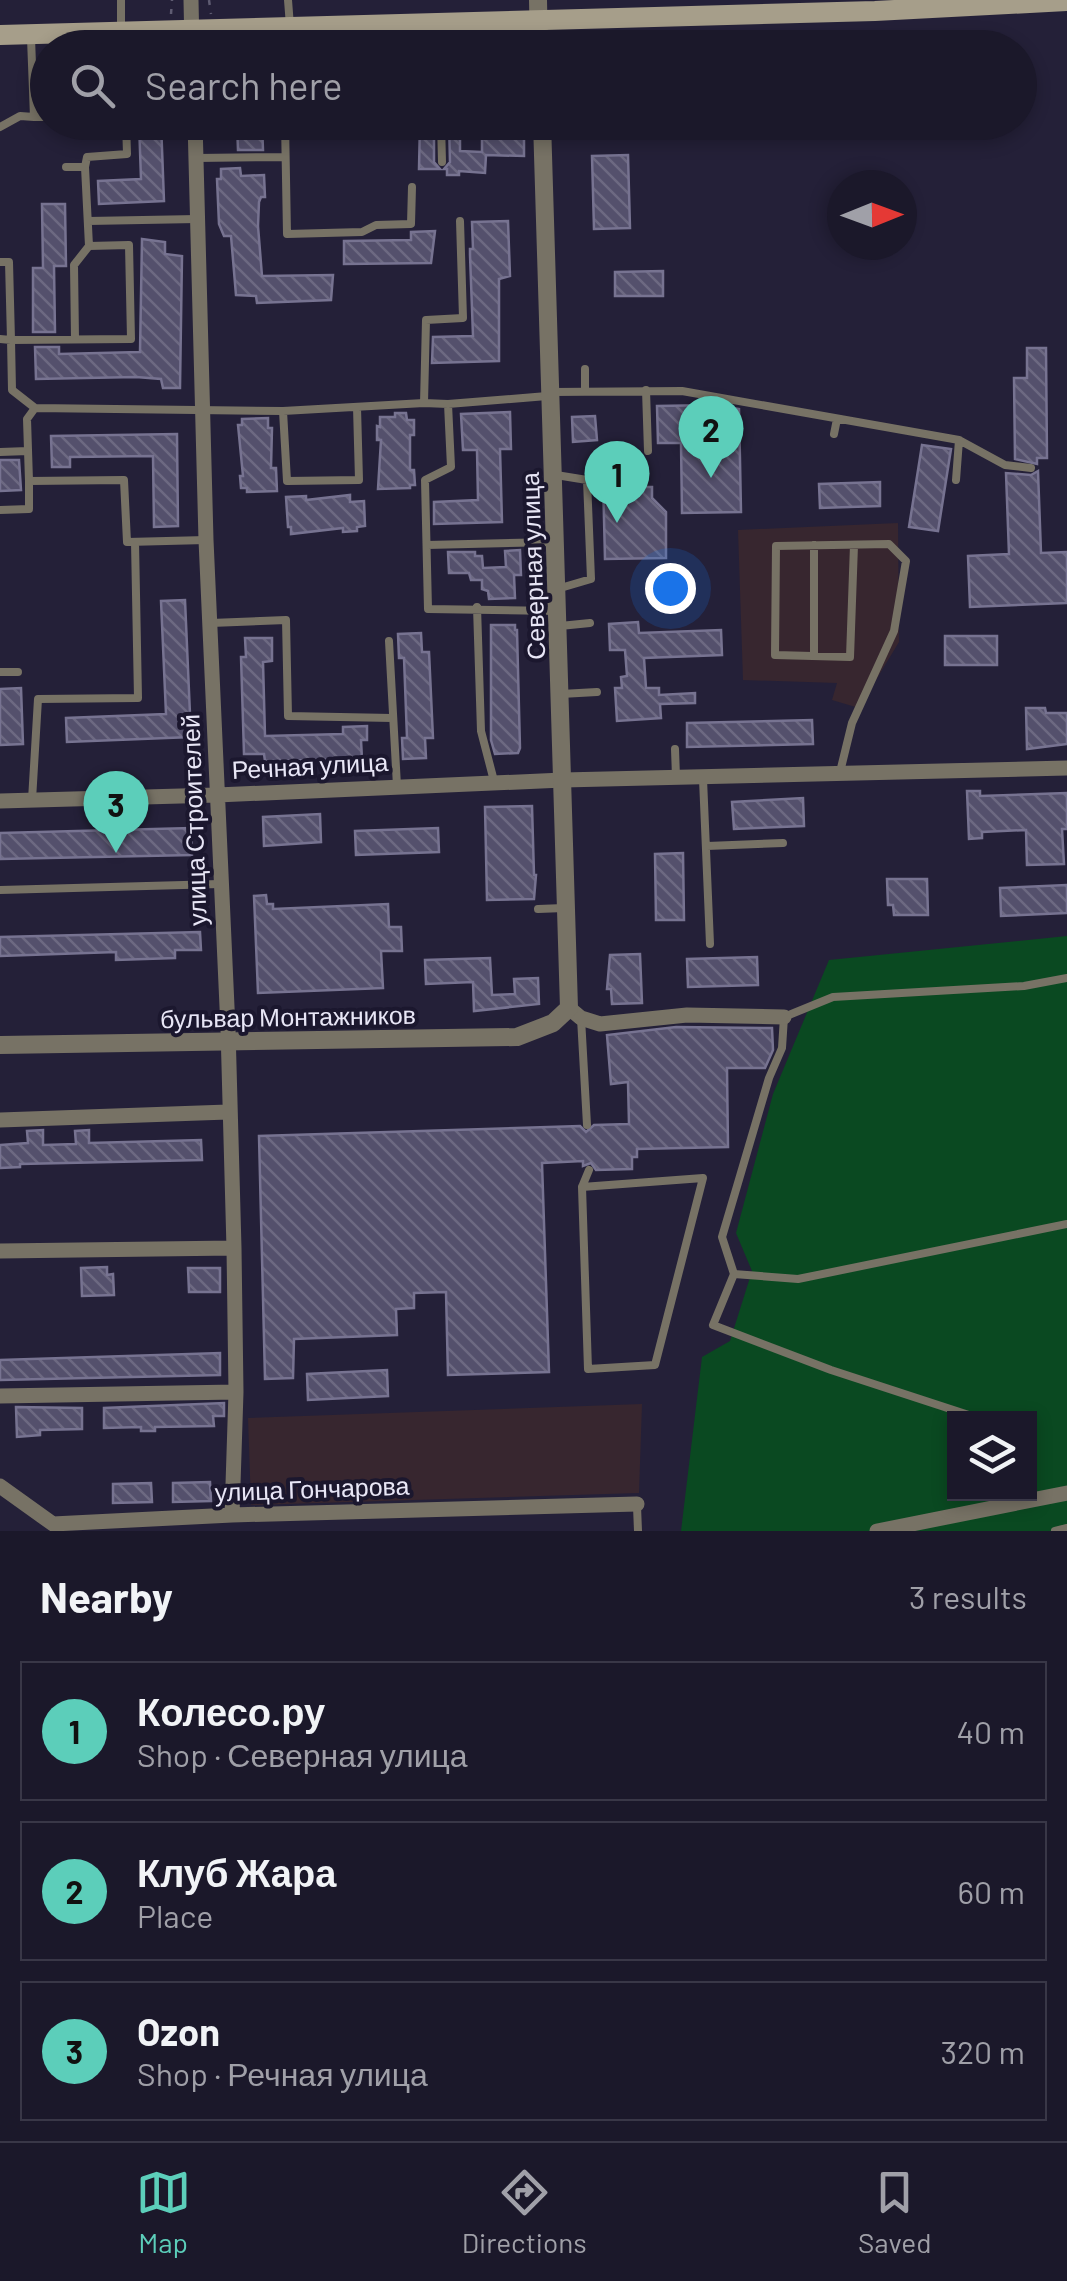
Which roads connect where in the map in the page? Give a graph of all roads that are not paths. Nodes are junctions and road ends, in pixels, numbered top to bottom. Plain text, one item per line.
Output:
1 (121, 0) edge
2 (190, 0) edge
3 (288, 0) edge
4 (1012, 1) edge
5 (1067, 1) edge
6 (874, 6) edge
7 (538, 9) edge
8 (438, 22) junction
9 (391, 23) junction
10 (290, 26) junction
11 (122, 30) edge
12 (192, 30) edge
13 (257, 30) edge
14 (391, 30) edge
15 (438, 30) edge
16 (30, 34) edge
17 (0, 35) edge
18 (30, 117) edge
19 (0, 127) edge
20 (127, 140) edge
21 (196, 140) edge
22 (286, 140) edge
23 (441, 140) edge
24 (543, 140) edge
25 (286, 156) junction
26 (196, 158) junction
27 (442, 162) dead end
28 (66, 167) dead end
29 (85, 167) junction
30 (412, 186) dead end
31 (198, 218) junction
32 (88, 221) junction
33 (460, 221) dead end
34 (89, 246) junction
35 (0, 262) edge
36 (0, 339) edge
37 (75, 339) junction
38 (11, 340) junction
39 (584, 369) dead end
40 (646, 390) junction
41 (585, 391) junction
42 (552, 394) junction
43 (424, 403) junction
44 (448, 404) junction
45 (35, 408) junction
46 (357, 408) junction
47 (201, 411) junction
48 (283, 411) junction
49 (837, 418) junction
50 (834, 434) dead end
51 (959, 440) junction
52 (28, 451) junction
53 (648, 451) dead end
54 (0, 452) edge
55 (1031, 468) dead end
56 (554, 475) junction
57 (956, 480) dead end
58 (29, 481) junction
59 (0, 510) edge
60 (206, 540) junction
61 (135, 542) junction
62 (555, 542) junction
63 (854, 544) junction
64 (814, 545) junction
65 (427, 546) junction
66 (558, 589) junction
67 (477, 608) junction
68 (558, 618) junction
69 (210, 623) junction
70 (590, 623) dead end
71 (389, 641) dead end
72 (814, 656) junction
73 (0, 672) edge
74 (18, 672) dead end
75 (596, 692) dead end
76 (560, 694) junction
77 (392, 718) junction
78 (675, 749) dead end
79 (1067, 768) edge
80 (840, 773) junction
81 (703, 776) junction
82 (676, 777) junction
83 (563, 780) junction
84 (494, 782) junction
85 (397, 786) junction
86 (218, 795) junction
87 (0, 800) edge
88 (32, 800) junction
89 (782, 843) dead end
90 (707, 846) junction
91 (220, 884) junction
92 (0, 890) edge
93 (566, 908) junction
94 (538, 909) dead end
95 (710, 944) dead end
96 (1067, 978) edge
97 (575, 1013) junction
98 (784, 1016) junction
99 (228, 1042) junction
100 (0, 1045) edge
101 (228, 1112) junction
102 (0, 1120) edge
103 (587, 1126) dead end
104 (589, 1170) dead end
105 (582, 1187) junction
106 (1067, 1224) edge
107 (234, 1248) junction
108 (0, 1251) edge
109 (734, 1274) junction
110 (236, 1392) junction
111 (0, 1396) edge
112 (956, 1411) edge
113 (0, 1486) edge
114 (1067, 1492) edge
115 (637, 1504) joint
116 (232, 1515) junction
117 (51, 1528) edge
118 (1067, 1528) edge
119 (638, 1531) edge
120 (877, 1531) edge
121 (1055, 1531) edge

1 - 11 lane
2 - 12 street
3 - 10 lane
4 - 5 main road
4 - 6 main road
6 - 7 main road
7 - 8 main road
8 - 9 main road
8 - 15 lane
9 - 10 main road
9 - 14 lane
10 - 13 main road
16 - 17 main road
18 - 19 lane
20 - 29 lane
21 - 26 street, улица Строителей
22 - 25 lane
23 - 27 lane
24 - 42 street, Северная улица
25 - 26 lane
25 - 30 lane
26 - 31 street, улица Строителей
28 - 29 lane
29 - 32 lane
31 - 32 lane
31 - 47 street, улица Строителей
32 - 34 lane
33 - 43 lane
34 - 37 lane
34 - 37 lane
35 - 38 lane
36 - 38 lane
37 - 38 lane
38 - 45 lane
39 - 41 lane
40 - 41 lane
40 - 49 lane
40 - 53 lane
41 - 42 lane
42 - 44 lane
42 - 56 street, Северная улица
43 - 44 lane
43 - 46 lane
44 - 65 lane
45 - 47 lane
45 - 52 lane
46 - 48 lane
46 - 48 lane
47 - 48 lane
47 - 60 street, улица Строителей
49 - 50 lane
49 - 51 lane
51 - 55 lane
51 - 57 lane
52 - 54 lane
52 - 58 lane
56 - 62 street, Северная улица
56 - 66 lane
58 - 59 lane
58 - 61 lane
60 - 61 lane
60 - 69 street, улица Строителей
61 - 88 lane
62 - 65 lane
62 - 66 street, Северная улица
63 - 64 lane
63 - 72 lane
63 - 80 lane
64 - 72 lane
64 - 72 lane
65 - 67 lane
66 - 68 street, Северная улица
67 - 68 lane
67 - 84 lane
68 - 70 lane
68 - 76 street, Северная улица
69 - 77 lane
69 - 86 street, улица Строителей
71 - 77 lane
73 - 74 lane
75 - 76 lane
76 - 83 street, Северная улица
77 - 85 lane
78 - 82 lane
79 - 80 street, Речная улица
80 - 81 street, Речная улица
81 - 82 street, Речная улица
81 - 90 lane
82 - 83 street, Речная улица
83 - 84 street, Речная улица
83 - 93 street, Северная улица
84 - 85 street, Речная улица
85 - 86 street, Речная улица
86 - 88 street, Речная улица
86 - 91 street, улица Строителей
87 - 88 street, Речная улица
89 - 90 lane
90 - 95 lane
91 - 92 lane
91 - 99 street, улица Строителей
93 - 94 lane
93 - 97 street, Северная улица
96 - 98 lane
97 - 98 street
97 - 99 street, бульвар Монтажников
97 - 103 lane
98 - 109 lane
99 - 100 street, бульвар Монтажников
99 - 101 street, улица Строителей
101 - 102 street
101 - 107 street, улица Строителей
104 - 105 lane
105 - 105 lane
106 - 109 lane
107 - 108 street
107 - 110 street, улица Строителей
109 - 112 lane
110 - 111 street
110 - 116 street, улица Строителей
113 - 117 street, улица Гончарова
114 - 120 street
115 - 116 street, улица Гончарова
115 - 119 lane
116 - 117 street, улица Гончарова
118 - 121 lane

